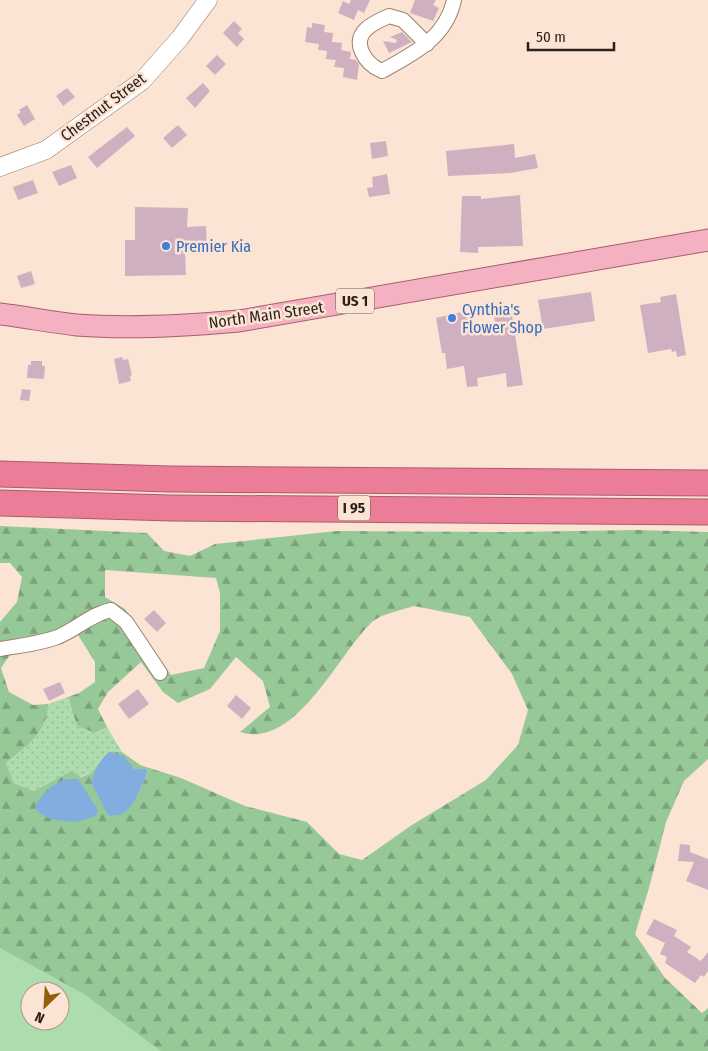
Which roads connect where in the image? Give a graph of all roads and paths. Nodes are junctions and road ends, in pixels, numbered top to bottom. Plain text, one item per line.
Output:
1 (208, 0) edge
2 (454, 0) edge
3 (427, 44) junction
4 (0, 167) edge
5 (708, 240) edge
6 (0, 314) edge
7 (0, 474) edge
8 (708, 483) edge
9 (0, 503) edge
10 (708, 512) edge
11 (0, 649) edge
12 (160, 673) dead end

1 - 4 street, Chestnut Street
2 - 3 street
3 - 3 street
5 - 6 main road, North Main Street / US 1
7 - 8 highway, I 95
9 - 10 highway, I 95
11 - 12 street

